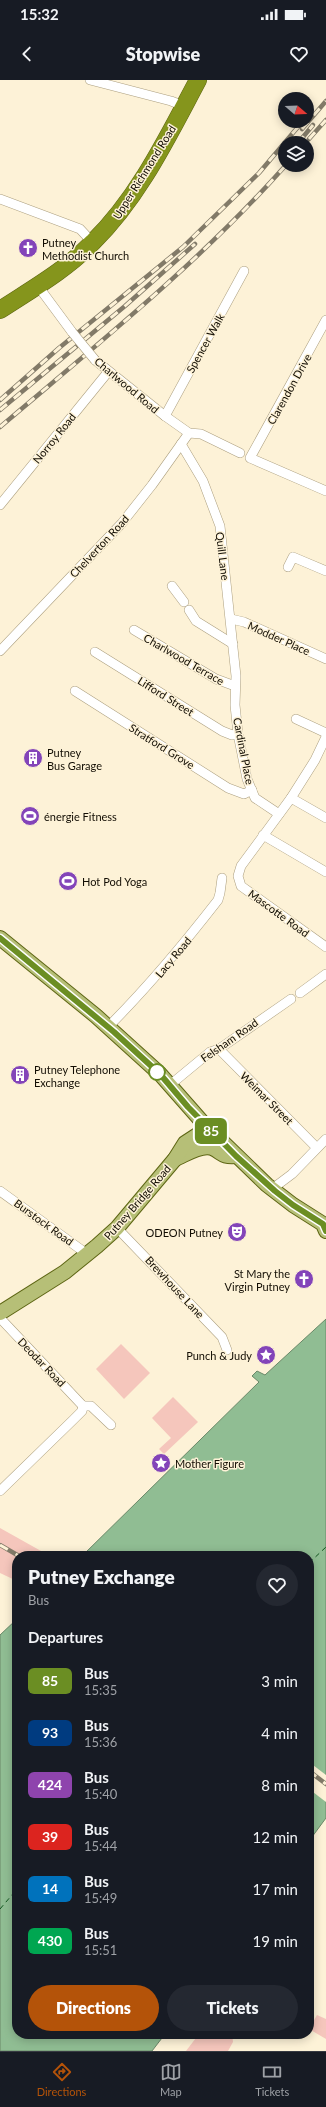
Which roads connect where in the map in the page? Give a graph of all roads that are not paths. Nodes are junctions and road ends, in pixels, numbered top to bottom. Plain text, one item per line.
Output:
1 (90, 80) edge
2 (198, 80) edge
3 (184, 106) junction
4 (0, 199) edge
5 (93, 243) junction
6 (244, 270) dead end
7 (38, 286) junction
8 (0, 310) edge
9 (326, 320) edge
10 (108, 372) junction
11 (165, 416) junction
12 (189, 433) junction
13 (181, 444) junction
14 (240, 453) dead end
15 (326, 491) edge
16 (0, 505) edge
17 (288, 567) dead end
18 (326, 571) edge
19 (172, 586) dead end
20 (231, 619) junction
21 (134, 630) dead end
22 (233, 644) junction
23 (0, 651) edge
24 (95, 652) dead end
25 (326, 659) edge
26 (236, 676) joint
27 (235, 686) junction
28 (75, 691) dead end
29 (296, 719) dead end
30 (326, 733) edge
31 (238, 734) junction
32 (326, 737) edge
33 (252, 790) junction
34 (291, 798) junction
35 (279, 814) junction
36 (326, 818) edge
37 (263, 836) junction
38 (326, 872) edge
39 (222, 878) dead end
40 (0, 938) edge
41 (326, 947) edge
42 (326, 974) edge
43 (300, 993) dead end
44 (291, 999) dead end
45 (108, 1027) junction
46 (219, 1049) junction
47 (170, 1085) junction
48 (208, 1128) junction
49 (326, 1139) edge
50 (316, 1147) junction
51 (236, 1156) junction
52 (175, 1159) junction
53 (272, 1189) junction
54 (0, 1191) edge
55 (325, 1226) edge
56 (116, 1228) junction
57 (87, 1254) junction
58 (0, 1313) edge
59 (0, 1318) edge
60 (228, 1350) dead end
61 (83, 1406) junction
62 (111, 1425) dead end
63 (0, 1491) edge

1 - 3 street
2 - 3 highway, Upper Richmond Road
3 - 5 highway, Upper Richmond Road
4 - 5 street
5 - 7 highway, Upper Richmond Road
6 - 11 street, Spencer Walk
7 - 8 highway, Upper Richmond Road
7 - 10 street, Charlwood Road, bridge
9 - 15 street, Clarendon Drive
10 - 11 street, Charlwood Road
10 - 16 street, Norroy Road
11 - 12 street, Charlwood Road
12 - 13 street, Chelverton Road
12 - 14 street, Charlwood Road
13 - 20 street, Quill Lane
13 - 23 street, Chelverton Road
17 - 18 street
19 - 22 street
20 - 22 street, Quill Lane
20 - 25 street, Modder Place
21 - 27 street, Charlwood Terrace
22 - 26 street, Quill Lane
24 - 31 street, Lifford Street
26 - 27 street, Cardinal Place
27 - 31 street, Cardinal Place
28 - 33 street, Stratford Grove
29 - 30 street
31 - 33 street, Cardinal Place
32 - 34 street
33 - 35 street, Cardinal Place
34 - 35 street
34 - 36 street
35 - 37 street
37 - 38 street
37 - 41 street, Mascotte Road
39 - 45 street, Lacy Road
40 - 45 main road
42 - 43 street
44 - 46 street, Felsham Road
45 - 47 main road
46 - 47 street, Felsham Road
46 - 50 street, Weimar Street
47 - 48 main road
48 - 51 main road
48 - 52 main road, Putney Bridge Road
49 - 50 street
50 - 53 street
51 - 52 main road, Putney Bridge Road
51 - 53 main road
52 - 56 main road, Putney Bridge Road
53 - 55 main road
54 - 57 street, Burstock Road
56 - 57 main road, Putney Bridge Road
56 - 60 street, Brewhouse Lane
57 - 58 main road, Putney Bridge Road
59 - 61 street, Deodar Road
61 - 62 street, Deodar Road
61 - 63 street

